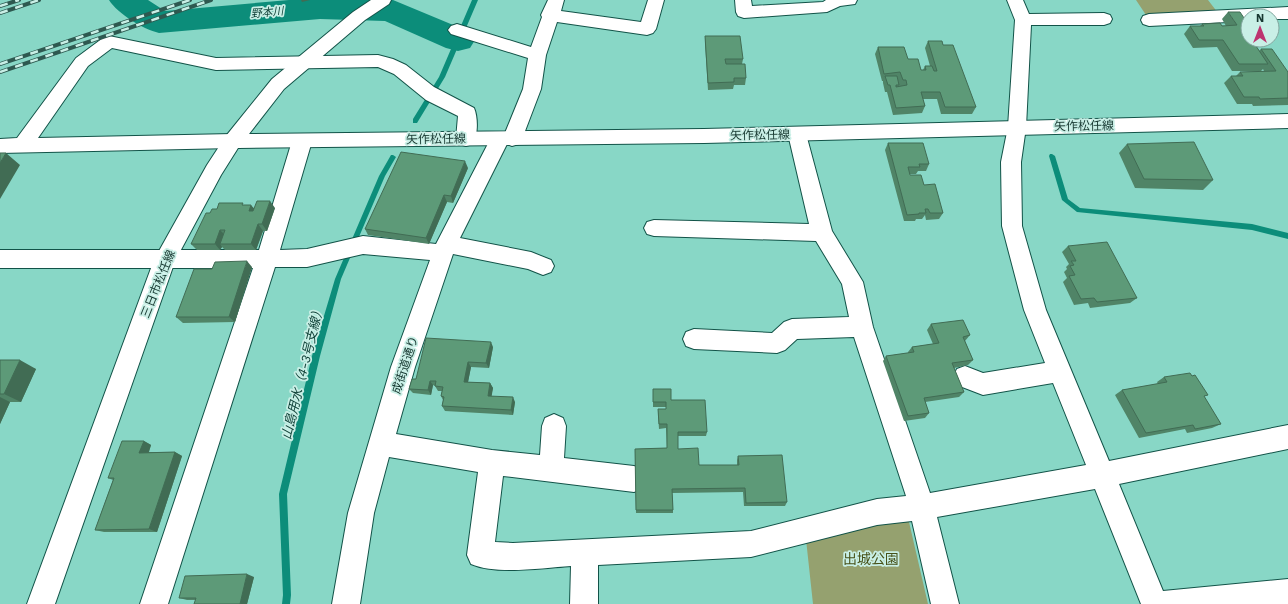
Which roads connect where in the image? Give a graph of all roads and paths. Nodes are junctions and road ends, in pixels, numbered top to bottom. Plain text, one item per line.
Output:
1 (383, 0) edge
2 (656, 0) edge
3 (742, 0) edge
4 (840, 0) edge
5 (1015, 0) edge
6 (552, 8) edge
7 (1288, 13) edge
8 (1104, 19) dead end
9 (1023, 20) junction
10 (1149, 20) dead end
11 (462, 31) dead end
12 (537, 55) junction
13 (302, 63) junction
14 (1288, 121) edge
15 (1017, 127) junction
16 (797, 134) junction
17 (466, 139) junction
18 (506, 139) junction
19 (233, 141) junction
20 (302, 141) junction
21 (23, 145) junction
22 (0, 146) edge
23 (654, 228) dead end
24 (822, 233) junction
25 (444, 248) junction
26 (267, 258) junction
27 (0, 259) edge
28 (165, 260) junction
29 (543, 266) dead end
30 (862, 327) junction
31 (694, 339) dead end
32 (1060, 372) junction
33 (965, 377) dead end
34 (554, 426) dead end
35 (1288, 437) edge
36 (380, 444) junction
37 (492, 462) junction
38 (551, 469) junction
39 (1102, 475) junction
40 (634, 479) edge
41 (922, 507) junction
42 (585, 553) junction
43 (1288, 592) edge
44 (41, 604) edge
45 (154, 604) edge
46 (346, 604) edge
47 (584, 604) edge
48 (945, 604) edge
49 (1155, 604) edge
50 (1166, 604) edge

1 - 13 street, 三日市松任線
2 - 6 street
3 - 4 street
5 - 9 street
6 - 12 street, 成街道通り
7 - 10 street
8 - 9 street
9 - 15 street
11 - 12 street
12 - 18 street, 成街道通り
13 - 17 street
13 - 19 street, 三日市松任線
13 - 21 street
14 - 15 street, 矢作松任線
15 - 16 street, 矢作松任線
15 - 32 street
16 - 18 street, 矢作松任線
16 - 24 street
17 - 18 street, 矢作松任線
17 - 20 street, 矢作松任線
18 - 25 street, 成街道通り
19 - 20 street, 矢作松任線
19 - 21 street, 矢作松任線
19 - 28 street, 三日市松任線
20 - 26 street
21 - 22 street, 矢作松任線
23 - 24 street
24 - 30 street
25 - 26 street
25 - 29 street
25 - 36 street, 成街道通り
26 - 28 street
26 - 45 street
27 - 28 street
28 - 44 street, 三日市松任線
30 - 31 street
30 - 41 street
32 - 33 street
32 - 39 street
34 - 38 street
35 - 39 street
36 - 37 street
36 - 46 street, 成街道通り
37 - 38 street
37 - 42 street
38 - 40 street
39 - 41 street
39 - 49 street
41 - 42 street
41 - 48 street
42 - 47 street
43 - 50 street

